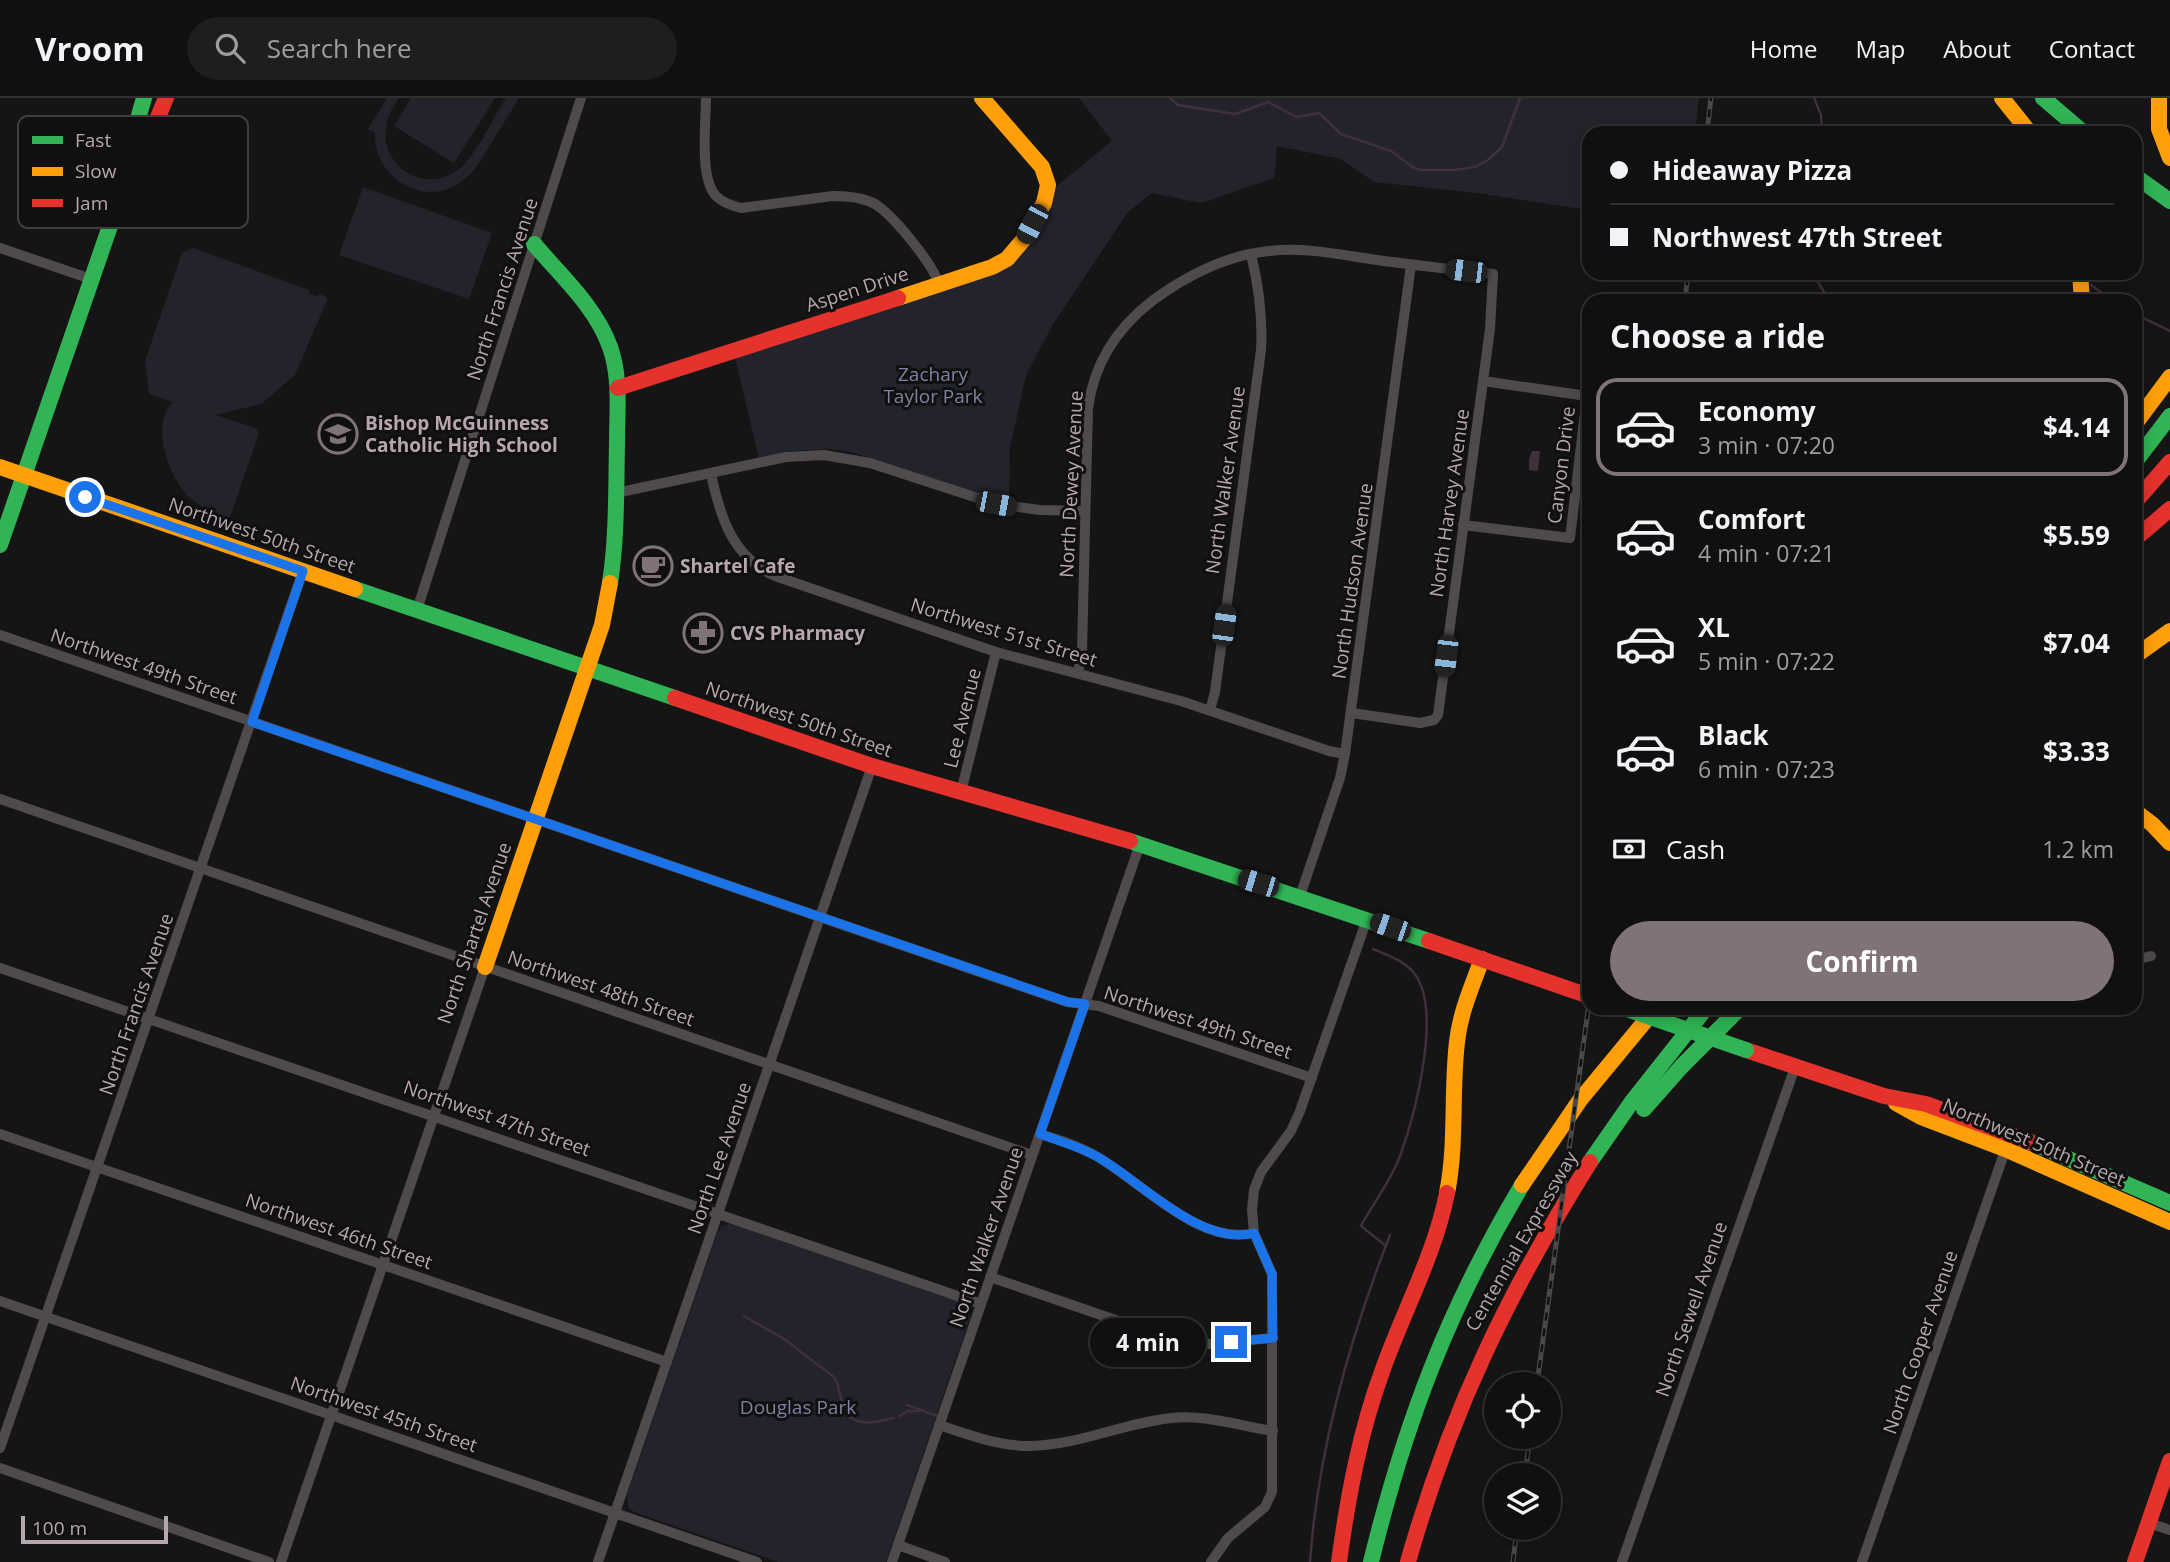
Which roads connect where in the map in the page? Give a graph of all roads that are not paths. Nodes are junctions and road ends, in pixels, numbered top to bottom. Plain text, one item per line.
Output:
1 (144, 98) edge
2 (166, 98) edge
3 (581, 98) edge
4 (706, 98) edge
5 (982, 98) edge
6 (2002, 98) edge
7 (2043, 98) edge
8 (2159, 98) edge
9 (139, 116) edge
10 (158, 116) edge
11 (2024, 126) edge
12 (2076, 126) edge
13 (2170, 158) edge
14 (2142, 181) edge
15 (2170, 201) edge
16 (109, 228) edge
17 (534, 244) junction
18 (0, 248) edge
19 (1251, 254) junction
20 (1411, 265) junction
21 (1493, 274) joint
22 (91, 279) junction
23 (939, 284) junction
24 (1483, 381) junction
25 (2165, 383) edge
26 (618, 388) junction
27 (1582, 395) edge
28 (2142, 414) edge
29 (2170, 416) edge
30 (1582, 438) edge
31 (2142, 453) edge
32 (2170, 462) edge
33 (0, 467) edge
34 (711, 474) junction
35 (24, 476) junction
36 (616, 493) junction
37 (2142, 494) edge
38 (2170, 509) edge
39 (1085, 511) junction
40 (1463, 525) junction
41 (2142, 533) edge
42 (0, 545) edge
43 (303, 571) junction
44 (417, 610) junction
45 (2170, 631) edge
46 (0, 635) edge
47 (2142, 651) edge
48 (996, 652) junction
49 (588, 669) junction
50 (1078, 673) junction
51 (1210, 710) junction
52 (1352, 713) junction
53 (252, 722) junction
54 (1345, 754) junction
55 (872, 766) junction
56 (961, 792) junction
57 (0, 799) edge
58 (2142, 816) edge
59 (535, 819) junction
60 (2170, 843) edge
61 (1140, 844) junction
62 (201, 869) junction
63 (1300, 896) junction
64 (819, 915) junction
65 (1367, 919) junction
66 (2151, 956) dead end
67 (2142, 958) edge
68 (1482, 959) junction
69 (485, 967) junction
70 (0, 968) edge
71 (1582, 994) edge
72 (1085, 1004) junction
73 (1644, 1015) edge
74 (1650, 1015) edge
75 (1701, 1015) edge
76 (1734, 1015) edge
77 (149, 1019) junction
78 (770, 1064) junction
79 (1795, 1067) junction
80 (1312, 1078) junction
81 (434, 1115) junction
82 (0, 1134) edge
83 (1040, 1134) junction
84 (2008, 1142) junction
85 (1032, 1155) junction
86 (99, 1167) junction
87 (1573, 1189) junction
88 (2170, 1203) edge
89 (718, 1212) junction
90 (2170, 1222) edge
91 (1254, 1233) junction
92 (382, 1264) junction
93 (990, 1277) junction
94 (0, 1301) edge
95 (981, 1304) junction
96 (47, 1317) junction
97 (1273, 1338) junction
98 (667, 1362) junction
99 (331, 1414) junction
100 (939, 1425) junction
101 (1272, 1431) junction
102 (0, 1448) edge
103 (2170, 1461) edge
104 (0, 1468) edge
105 (615, 1512) junction
106 (2149, 1523) junction
107 (2170, 1531) edge
108 (898, 1545) junction
109 (269, 1562) edge
110 (281, 1562) edge
111 (598, 1562) edge
112 (757, 1562) edge
113 (892, 1562) edge
114 (945, 1562) edge
115 (1211, 1562) edge
116 (1339, 1562) edge
117 (1371, 1562) edge
118 (1408, 1562) edge
119 (1622, 1562) edge
120 (1862, 1562) edge
121 (2135, 1562) edge

1 - 9 main road
2 - 10 main road
3 - 17 street, North Francis Avenue
4 - 23 street
5 - 23 main road, Aspen Drive
6 - 11 main road
7 - 12 main road
8 - 13 main road
14 - 15 main road
16 - 22 main road
17 - 26 main road, North Shartel Avenue
17 - 44 street, North Francis Avenue
18 - 22 street
19 - 20 street, North Dewey Avenue
19 - 39 street, North Dewey Avenue
19 - 51 street, North Walker Avenue
20 - 21 street, North Dewey Avenue
20 - 52 street, North Hudson Avenue
21 - 24 street, North Harvey Avenue
22 - 35 main road
23 - 26 main road, Aspen Drive
24 - 27 street, Canyon Drive
24 - 40 street, North Harvey Avenue
25 - 28 main road
26 - 36 main road, North Shartel Avenue
29 - 31 main road
30 - 40 street, Canyon Drive
32 - 37 main road
33 - 35 main road, Northwest 50th Street
34 - 36 street
34 - 39 street
34 - 48 street, Northwest 51st Street
35 - 42 main road
35 - 43 main road, Northwest 50th Street
36 - 49 main road, North Shartel Avenue
38 - 41 main road
39 - 50 street, North Dewey Avenue
40 - 52 street, North Harvey Avenue
43 - 44 main road, Northwest 50th Street
43 - 53 street, North Francis Avenue
44 - 49 main road, Northwest 50th Street
45 - 47 main road
46 - 53 street, Northwest 49th Street
48 - 50 street, Northwest 51st Street
48 - 56 street, Lee Avenue
49 - 55 main road, Northwest 50th Street
49 - 59 main road, North Shartel Avenue
50 - 51 street, Northwest 51st Street
51 - 54 street, Northwest 51st Street
52 - 54 street, North Hudson Avenue
53 - 59 street, Northwest 49th Street
53 - 62 street, North Francis Avenue
54 - 63 street, North Hudson Avenue
55 - 56 main road, Northwest 50th Street
55 - 64 street, North Lee Avenue
56 - 61 main road, Northwest 50th Street
57 - 62 street, Northwest 48th Street
58 - 60 main road
59 - 64 street, Northwest 49th Street
59 - 69 main road, North Shartel Avenue
61 - 63 main road, Northwest 50th Street
61 - 72 street, North Walker Avenue
62 - 69 street, Northwest 48th Street
62 - 77 street, North Francis Avenue
63 - 65 main road, Northwest 50th Street
64 - 72 street, Northwest 49th Street
64 - 78 street, North Lee Avenue
65 - 68 main road, Northwest 50th Street
65 - 80 street
66 - 67 street
68 - 71 main road, Northwest 50th Street
68 - 116 main road
69 - 78 street, Northwest 48th Street
69 - 81 street, North Shartel Avenue
70 - 77 street, Northwest 47th Street
72 - 80 street, Northwest 49th Street
72 - 83 street, North Walker Avenue
73 - 79 main road, Northwest 50th Street, bridge
74 - 117 main road, Centennial Expressway
75 - 87 main road, Centennial Expressway
76 - 87 main road
77 - 81 street, Northwest 47th Street
77 - 86 street, North Francis Avenue
78 - 85 street, Northwest 48th Street
78 - 89 street, North Lee Avenue
79 - 84 main road, Northwest 50th Street
79 - 119 street, North Sewell Avenue
80 - 91 street
81 - 89 street, Northwest 47th Street
81 - 92 street, North Shartel Avenue
82 - 86 street, Northwest 46th Street
83 - 85 street, North Walker Avenue
83 - 91 street
84 - 88 main road, Northwest 50th Street
84 - 90 main road, Northwest 50th Street
84 - 120 street, North Cooper Avenue
85 - 93 street, North Walker Avenue
86 - 92 street, Northwest 46th Street
86 - 96 street, North Francis Avenue
87 - 118 main road, Centennial Expressway
89 - 95 street, Northwest 47th Street
89 - 98 street, North Lee Avenue
91 - 97 street
92 - 98 street, Northwest 46th Street
92 - 99 street, North Shartel Avenue
93 - 95 street, North Walker Avenue
93 - 97 street
94 - 96 street, Northwest 45th Street
95 - 100 street, North Walker Avenue
96 - 99 street, Northwest 45th Street
96 - 102 street, North Francis Avenue
97 - 101 street
98 - 105 street, North Lee Avenue
99 - 105 street, Northwest 45th Street
99 - 110 street, North Shartel Avenue
100 - 101 street
100 - 108 street, North Walker Avenue
101 - 115 street
103 - 106 main road
104 - 109 street
105 - 111 street, North Lee Avenue
105 - 112 street, Northwest 45th Street
106 - 107 street
106 - 121 main road
108 - 113 street, North Walker Avenue
108 - 114 street

